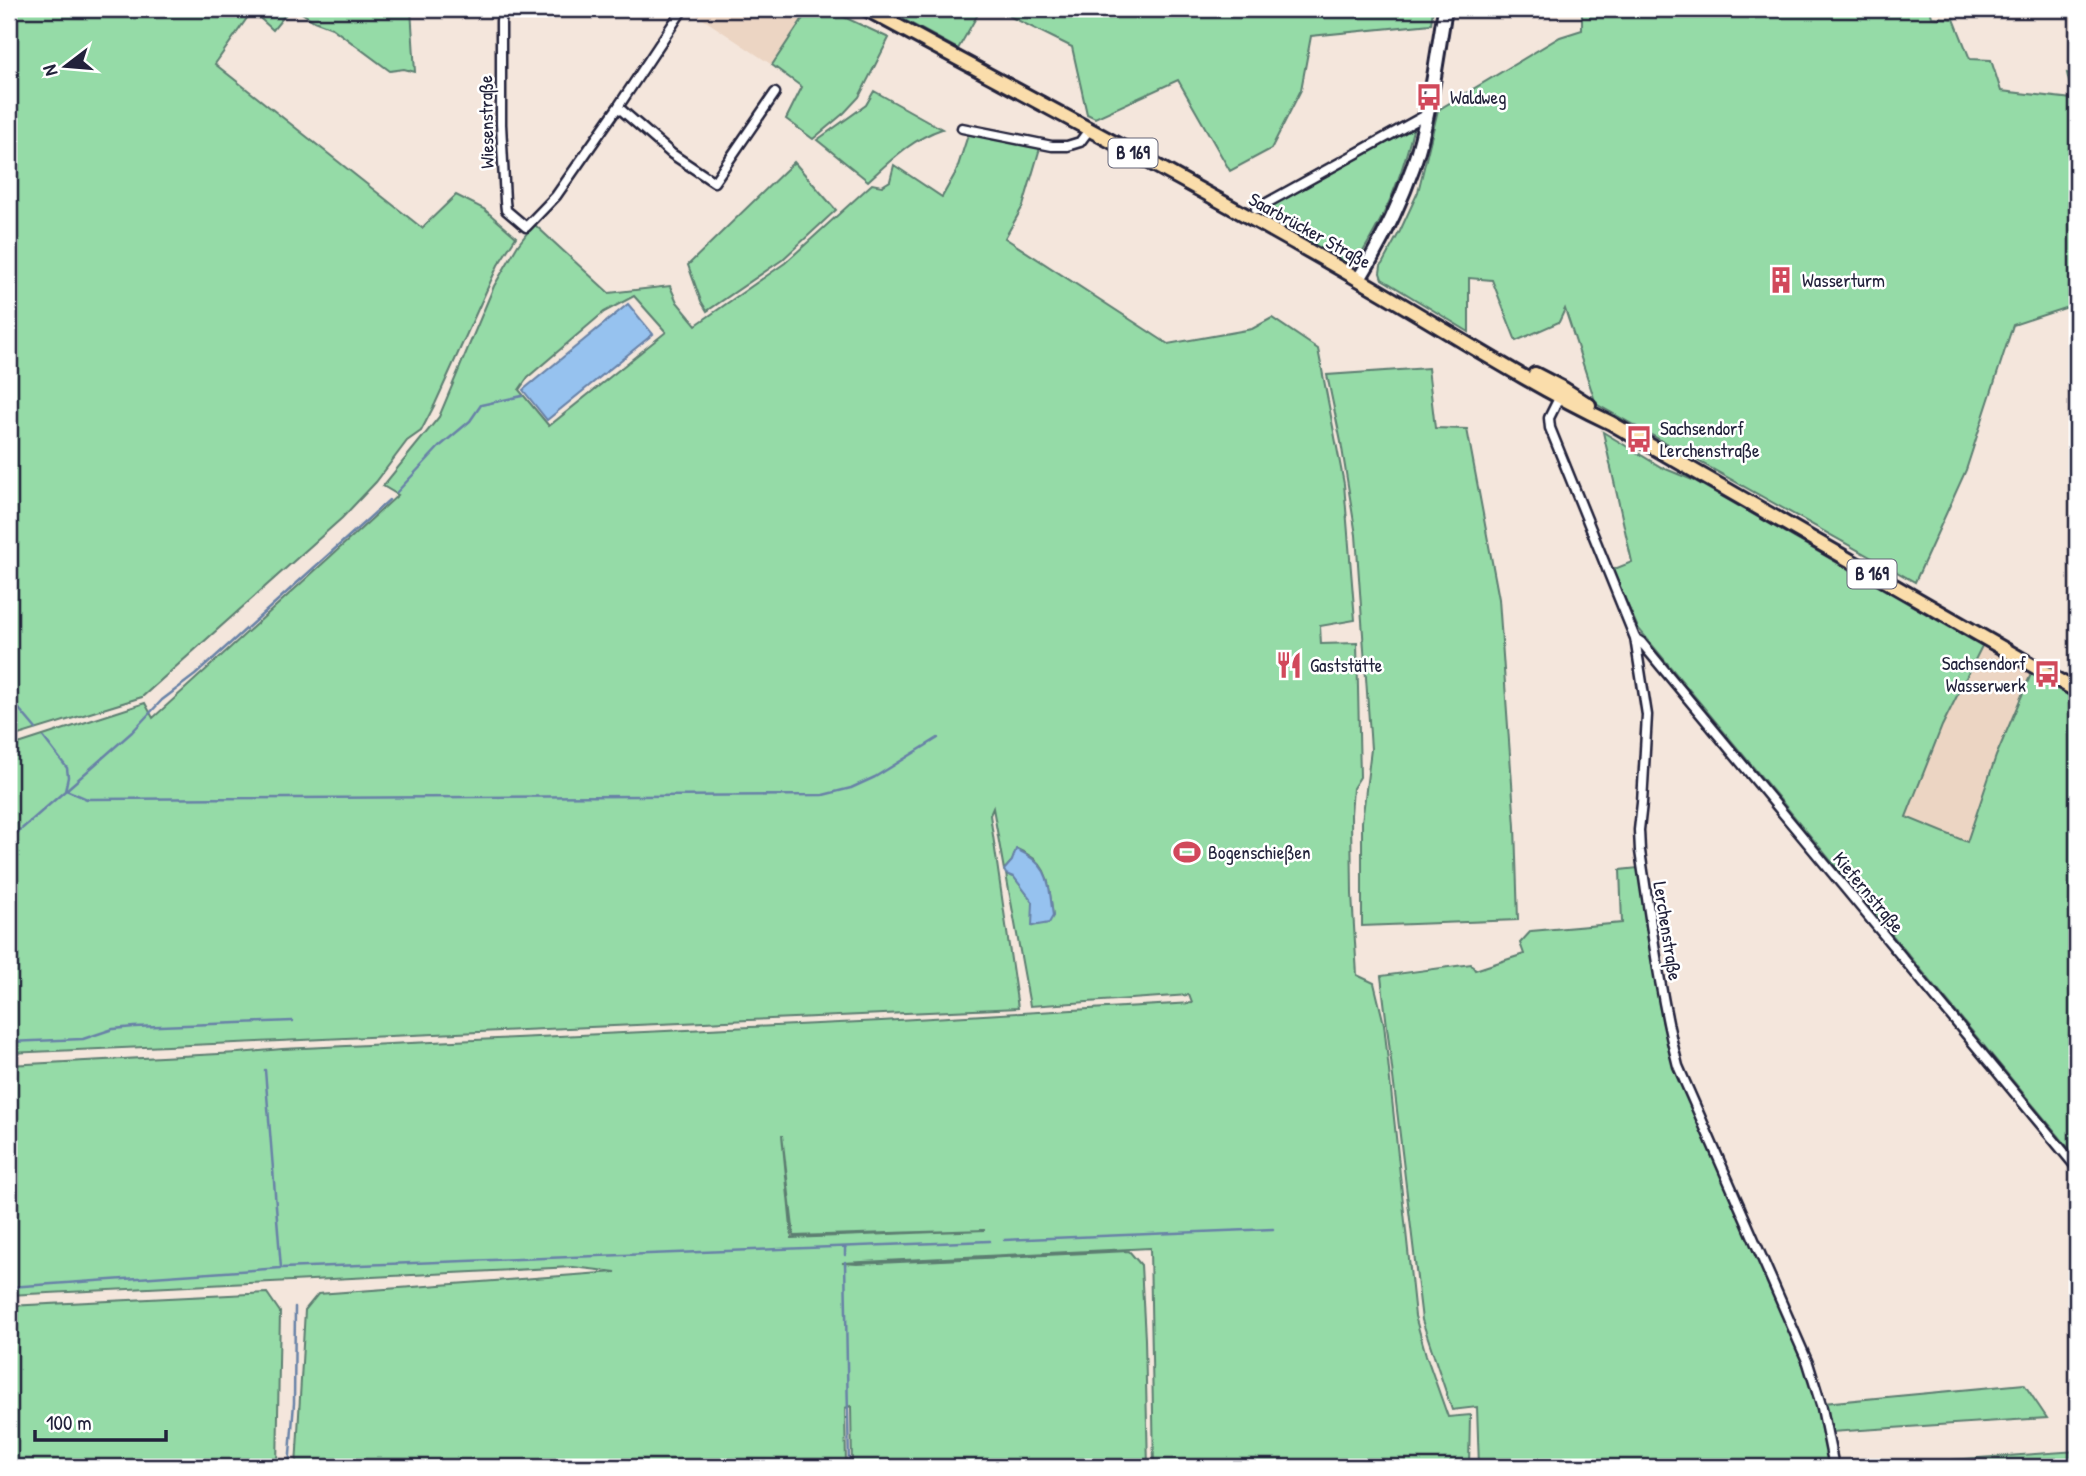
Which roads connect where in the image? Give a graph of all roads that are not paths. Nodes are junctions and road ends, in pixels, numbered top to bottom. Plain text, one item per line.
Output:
1 (504, 9) edge
2 (684, 9) edge
3 (866, 9) edge
4 (1445, 9) edge
5 (775, 93) dead end
6 (618, 107) junction
7 (1426, 116) junction
8 (962, 128) dead end
9 (1089, 130) junction
10 (1256, 209) dead end
11 (1359, 279) junction
12 (1562, 393) junction
13 (1635, 638) junction
14 (2077, 691) edge
15 (2077, 1168) edge
16 (1834, 1467) edge

1 - 6 street, Wiesenstraße
2 - 6 street
3 - 9 main road, Saarbrücker Straße / B 169
4 - 7 main road
5 - 6 street
7 - 10 street
7 - 11 main road
8 - 9 street
9 - 11 main road, Saarbrücker Straße / B 169
11 - 12 main road, Saarbrücker Straße / B 169
12 - 13 street, Lerchenstraße
12 - 14 main road, Saarbrücker Straße / B 169
13 - 15 street, Kiefernstraße
13 - 16 street, Lerchenstraße

